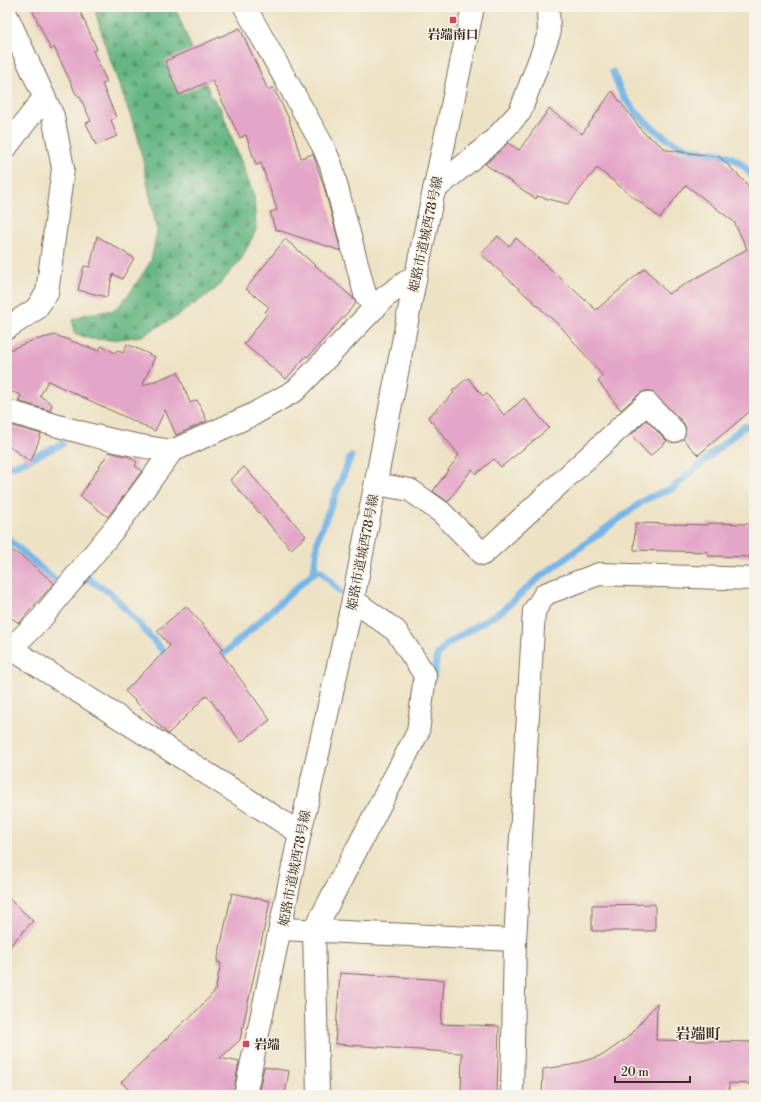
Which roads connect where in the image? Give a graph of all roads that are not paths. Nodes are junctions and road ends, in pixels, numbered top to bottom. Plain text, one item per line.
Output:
1 (245, 7) edge
2 (473, 7) edge
3 (548, 7) edge
4 (7, 16) edge
5 (44, 98) junction
6 (7, 146) edge
7 (434, 190) junction
8 (416, 275) junction
9 (375, 308) junction
10 (7, 328) edge
11 (7, 411) edge
12 (674, 431) dead end
13 (172, 451) junction
14 (376, 484) junction
15 (754, 579) edge
16 (353, 600) junction
17 (8, 649) edge
18 (300, 833) junction
19 (281, 929) junction
20 (314, 931) junction
21 (515, 940) junction
22 (245, 1095) edge
23 (318, 1095) edge
24 (512, 1095) edge

1 - 9 street
2 - 7 street, 姫路市道城西78号線
3 - 7 street
4 - 5 street
5 - 6 street
5 - 10 street
7 - 8 street, 姫路市道城西78号線
8 - 9 street
8 - 14 street, 姫路市道城西78号線
9 - 13 street
11 - 13 street
12 - 14 street
13 - 17 street
14 - 16 street, 姫路市道城西78号線
15 - 21 street
16 - 18 street, 姫路市道城西78号線
16 - 20 street
17 - 18 street
18 - 19 street, 姫路市道城西78号線
19 - 20 street
19 - 22 street, 姫路市道城西78号線
20 - 21 street
20 - 23 street
21 - 24 street

